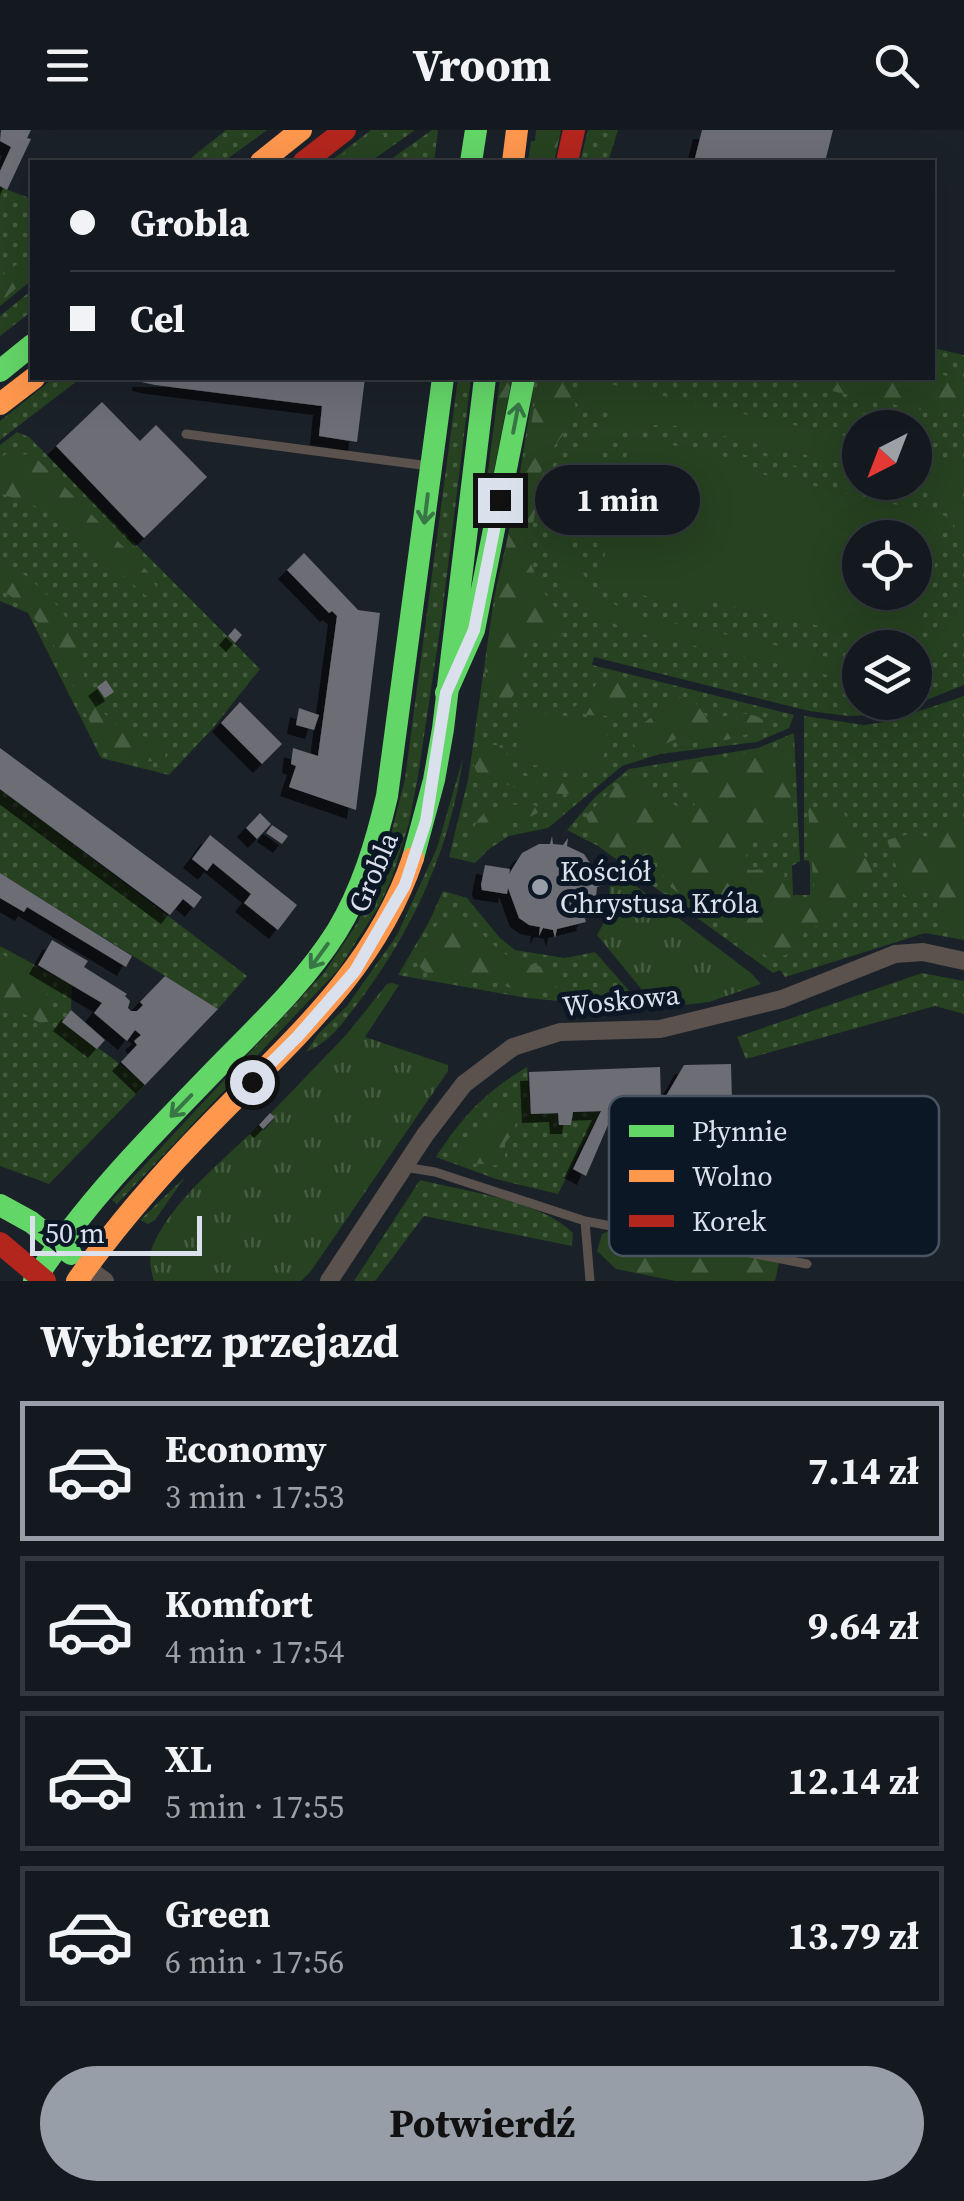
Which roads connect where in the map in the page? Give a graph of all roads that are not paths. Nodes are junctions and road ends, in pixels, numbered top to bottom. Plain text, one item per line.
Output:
1 (302, 130) edge
2 (476, 130) edge
3 (517, 130) edge
4 (574, 130) edge
5 (336, 137) edge
6 (264, 160) edge
7 (307, 160) edge
8 (472, 160) edge
9 (513, 160) edge
10 (567, 160) edge
11 (30, 347) edge
12 (0, 371) edge
13 (31, 380) edge
14 (443, 380) edge
15 (485, 380) edge
16 (524, 380) edge
17 (0, 404) edge
18 (186, 434) dead end
19 (432, 467) junction
20 (446, 693) junction
21 (964, 962) edge
22 (404, 1167) junction
23 (0, 1205) edge
24 (586, 1221) junction
25 (609, 1225) edge
26 (0, 1243) edge
27 (59, 1244) junction
28 (766, 1256) edge
29 (807, 1264) dead end
30 (89, 1276) edge
31 (39, 1279) edge
32 (329, 1281) edge
33 (590, 1281) edge

1 - 6 main road
2 - 8 main road
3 - 9 main road
4 - 10 main road
5 - 7 main road
11 - 12 main road
13 - 17 main road
14 - 19 main road, Grobla
15 - 20 main road, Grobla
20 -> 16 main road
18 - 19 lane
19 -> 27 main road, Grobla
20 - 30 main road, Grobla
21 - 22 street, Woskowa
22 - 24 lane
22 - 32 street, Woskowa
23 - 27 main road
24 - 25 lane
24 - 33 lane
26 - 31 main road
27 - 30 main road
27 - 31 main road, Grobla
28 - 29 lane

